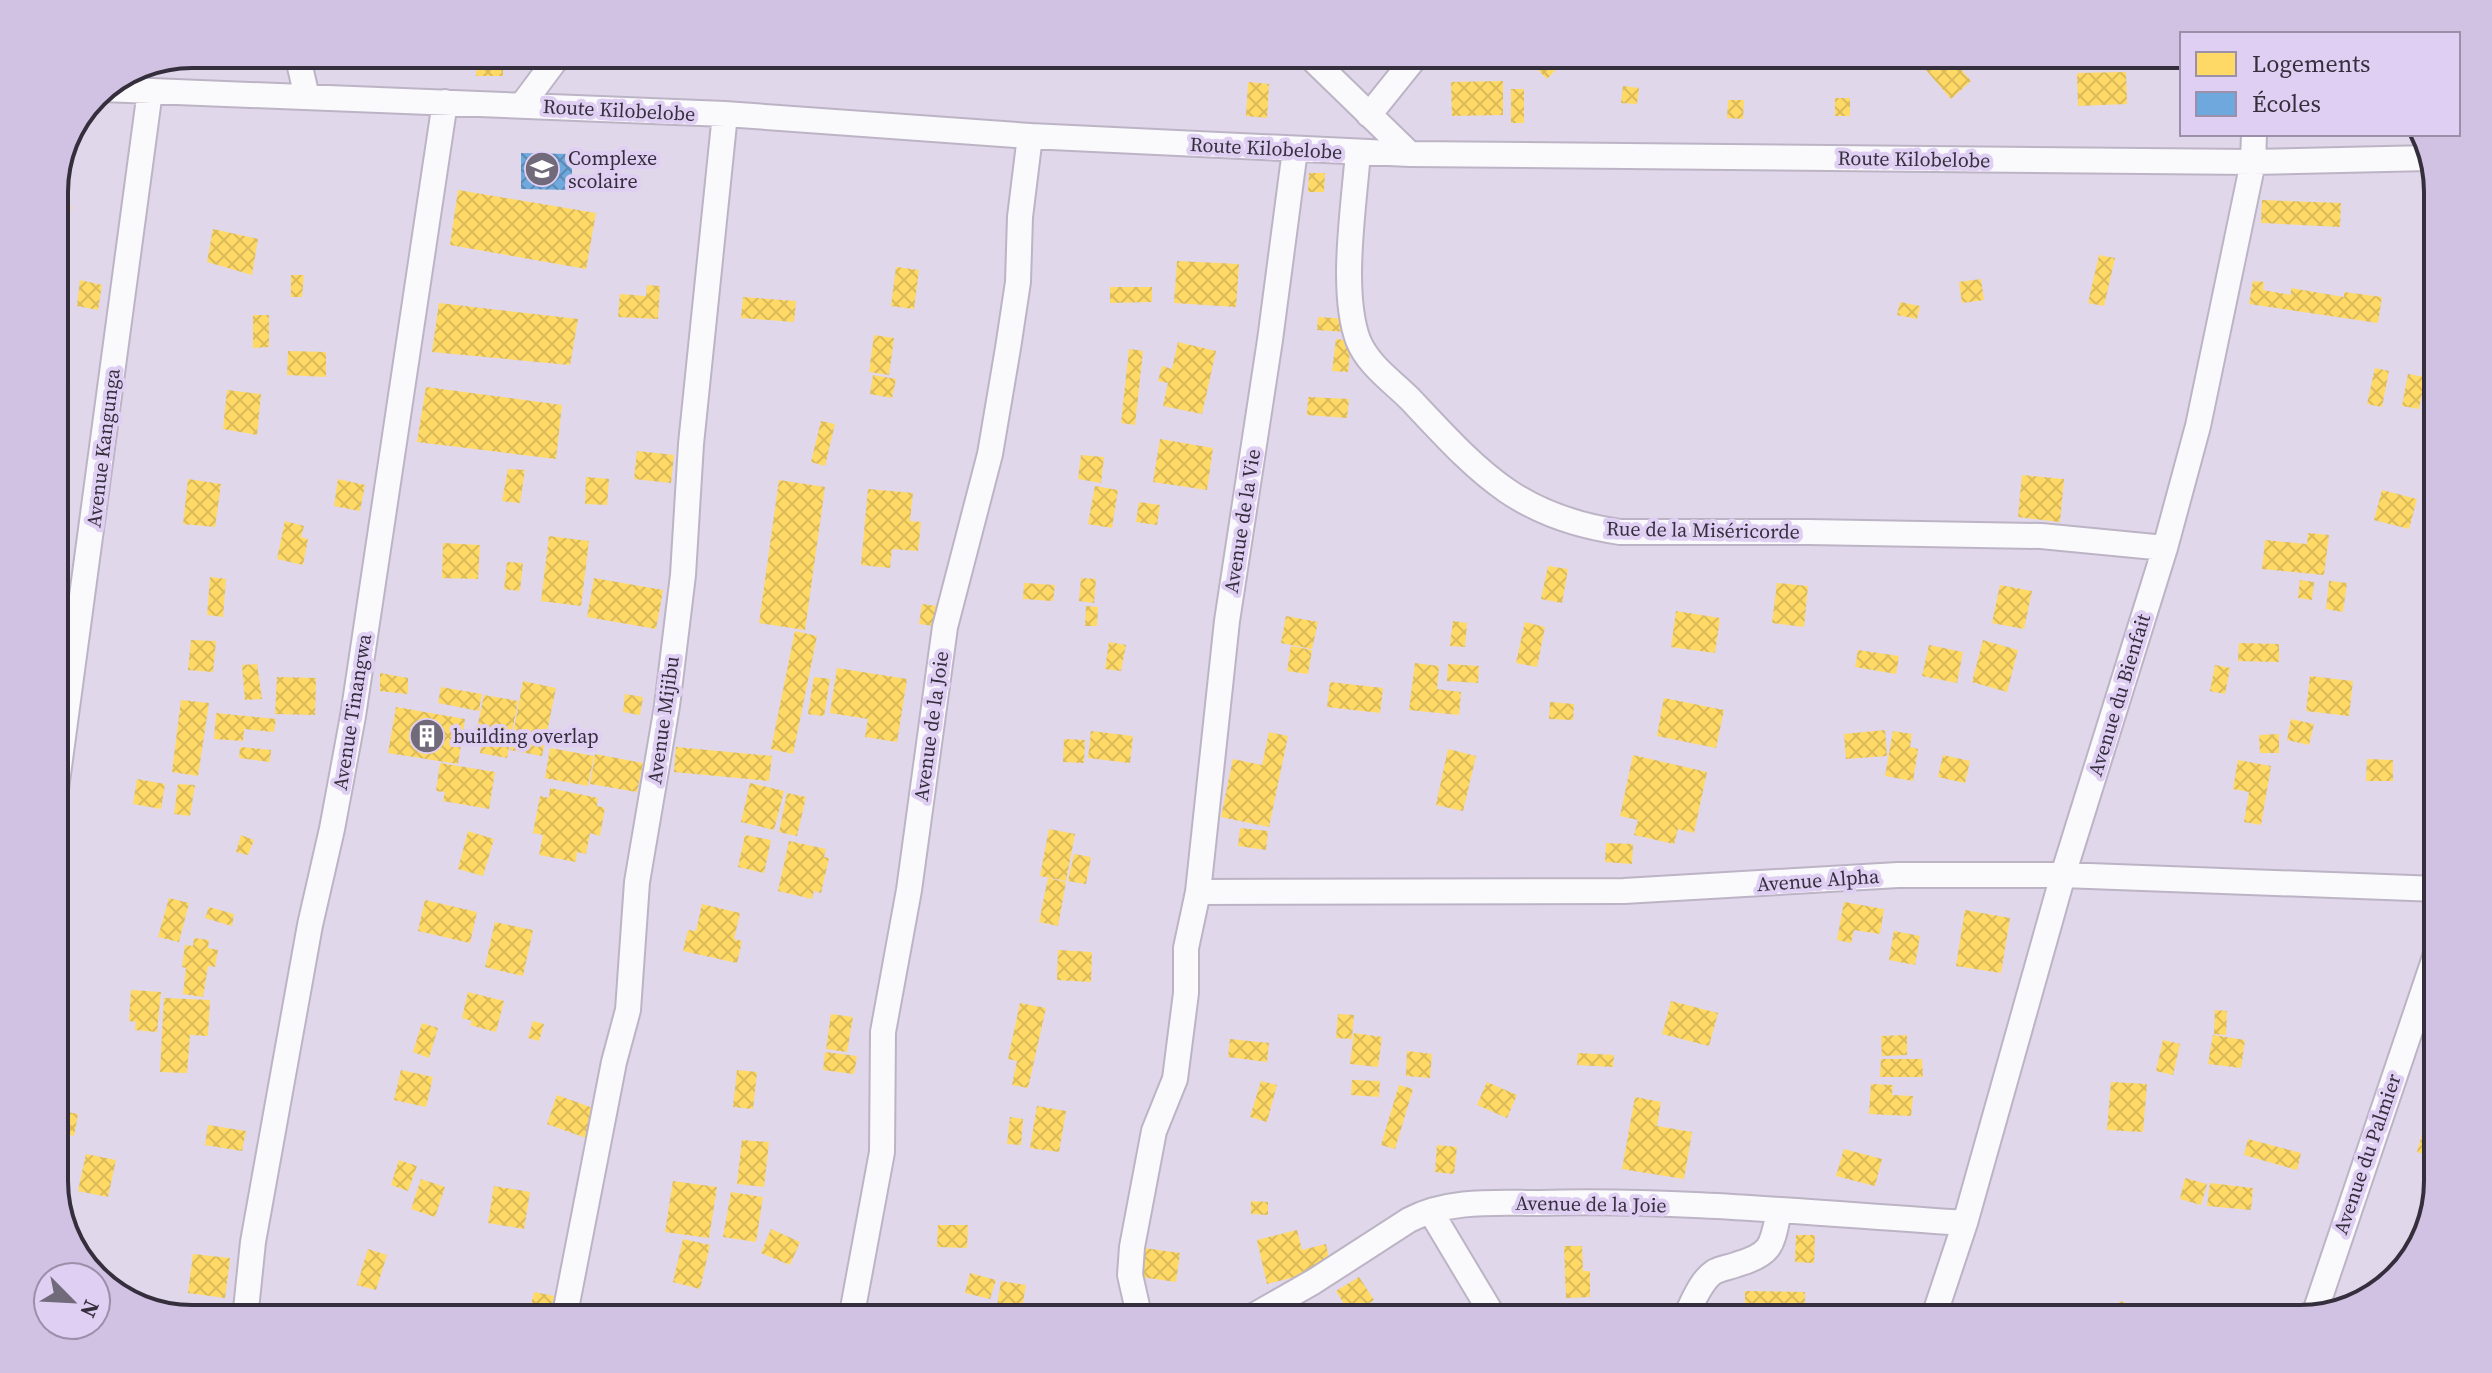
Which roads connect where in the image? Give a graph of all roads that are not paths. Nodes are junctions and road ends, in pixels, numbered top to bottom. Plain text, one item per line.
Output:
1 (300, 68) edge
2 (550, 68) edge
3 (1321, 68) edge
4 (1407, 68) edge
5 (123, 90) edge
6 (150, 91) junction
7 (307, 97) junction
8 (445, 102) junction
9 (522, 105) junction
10 (725, 114) junction
11 (1369, 115) junction
12 (1030, 136) junction
13 (2254, 136) edge
14 (1295, 150) junction
15 (1358, 152) junction
16 (1410, 154) junction
17 (2419, 158) edge
18 (2253, 162) junction
19 (2165, 548) junction
20 (68, 705) edge
21 (2063, 875) junction
22 (2424, 888) edge
23 (1198, 892) junction
24 (2424, 989) edge
25 (1779, 1211) junction
26 (1431, 1212) junction
27 (1965, 1223) junction
28 (2318, 1304) edge
29 (247, 1305) edge
30 (567, 1305) edge
31 (854, 1305) edge
32 (1137, 1305) edge
33 (1273, 1305) edge
34 (1487, 1305) edge
35 (1692, 1305) edge
36 (1938, 1305) edge

1 - 7 street
2 - 9 street
3 - 11 street
4 - 11 street
5 - 6 street, Route Kilobelobe
6 - 7 street, Route Kilobelobe
6 - 20 street, Avenue Kangunga
7 - 8 street, Route Kilobelobe
8 - 9 street, Route Kilobelobe
8 - 29 street, Avenue Tinangwa
9 - 10 street, Route Kilobelobe
10 - 12 street, Route Kilobelobe
10 - 30 street, Avenue Mijibu
11 - 16 street
12 - 14 street, Route Kilobelobe
12 - 31 street, Avenue de la Joie
13 - 18 street, Avenue du Bienfait
14 - 15 street, Route Kilobelobe
14 - 23 street, Avenue de la Vie
15 - 16 street, Route Kilobelobe
15 - 19 street, Rue de la Miséricorde
16 - 18 street, Route Kilobelobe
17 - 18 street, Route Kilobelobe
18 - 19 street, Avenue du Bienfait
19 - 21 street, Avenue du Bienfait
21 - 22 street, Avenue Alpha
21 - 23 street, Avenue Alpha
21 - 27 street, Avenue du Bienfait
23 - 32 street, Avenue de la Vie
24 - 28 street, Avenue du Palmier
25 - 26 street, Avenue de la Joie
25 - 27 street, Avenue de la Joie
25 - 35 street
26 - 33 street, Avenue de la Joie
26 - 34 street
27 - 36 street, Avenue du Bienfait

